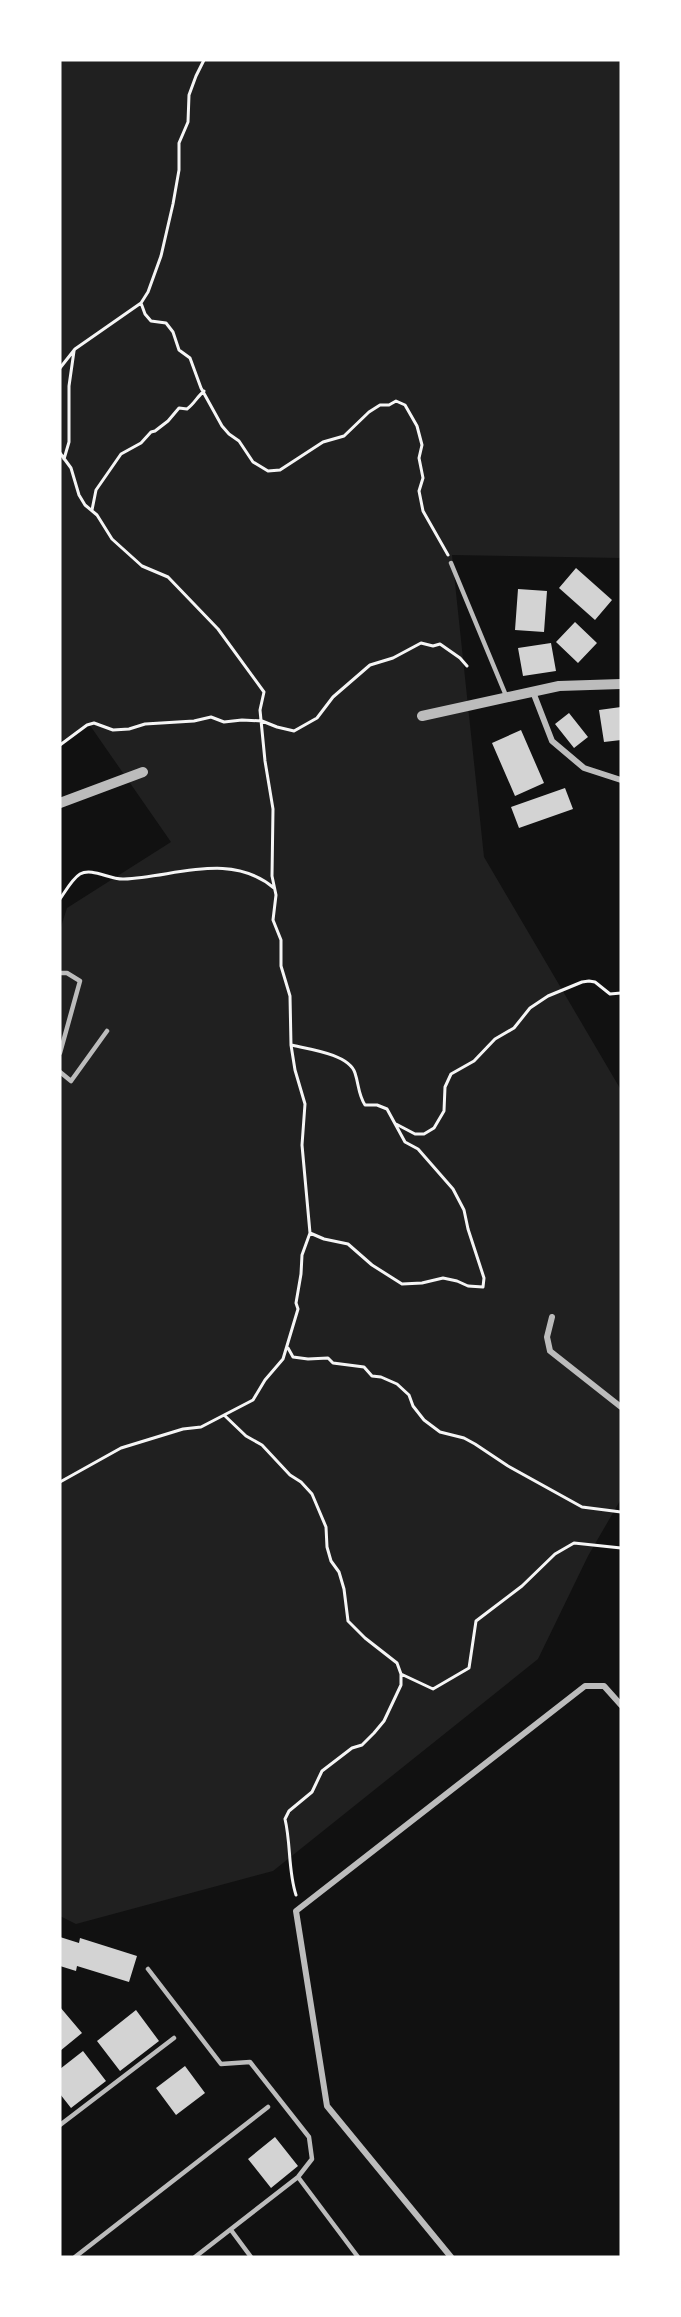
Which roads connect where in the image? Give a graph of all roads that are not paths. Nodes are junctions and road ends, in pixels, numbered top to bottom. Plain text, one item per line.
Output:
1 (451, 563) road end
2 (621, 684) edge
3 (533, 692) junction
4 (507, 698) junction
5 (422, 716) dead end
6 (143, 772) dead end
7 (621, 780) edge
8 (61, 802) edge
9 (60, 973) edge
10 (107, 1031) dead end
11 (60, 1053) edge
12 (60, 1072) edge
13 (552, 1317) dead end
14 (621, 1407) edge
15 (621, 1705) edge
16 (148, 1969) dead end
17 (174, 2038) dead end
18 (268, 2107) dead end
19 (60, 2125) edge
20 (298, 2177) junction
21 (231, 2230) junction
22 (75, 2257) edge
23 (195, 2257) edge
24 (252, 2257) edge
25 (358, 2257) edge
26 (451, 2257) edge

1 - 4 lane
2 - 3 street
3 - 4 street
3 - 7 street
4 - 5 street
6 - 8 street
9 - 11 lane
10 - 12 lane
13 - 14 street
15 - 26 street
16 - 20 lane
17 - 19 lane
18 - 22 lane
20 - 21 lane
20 - 25 lane
21 - 23 lane
21 - 24 lane

